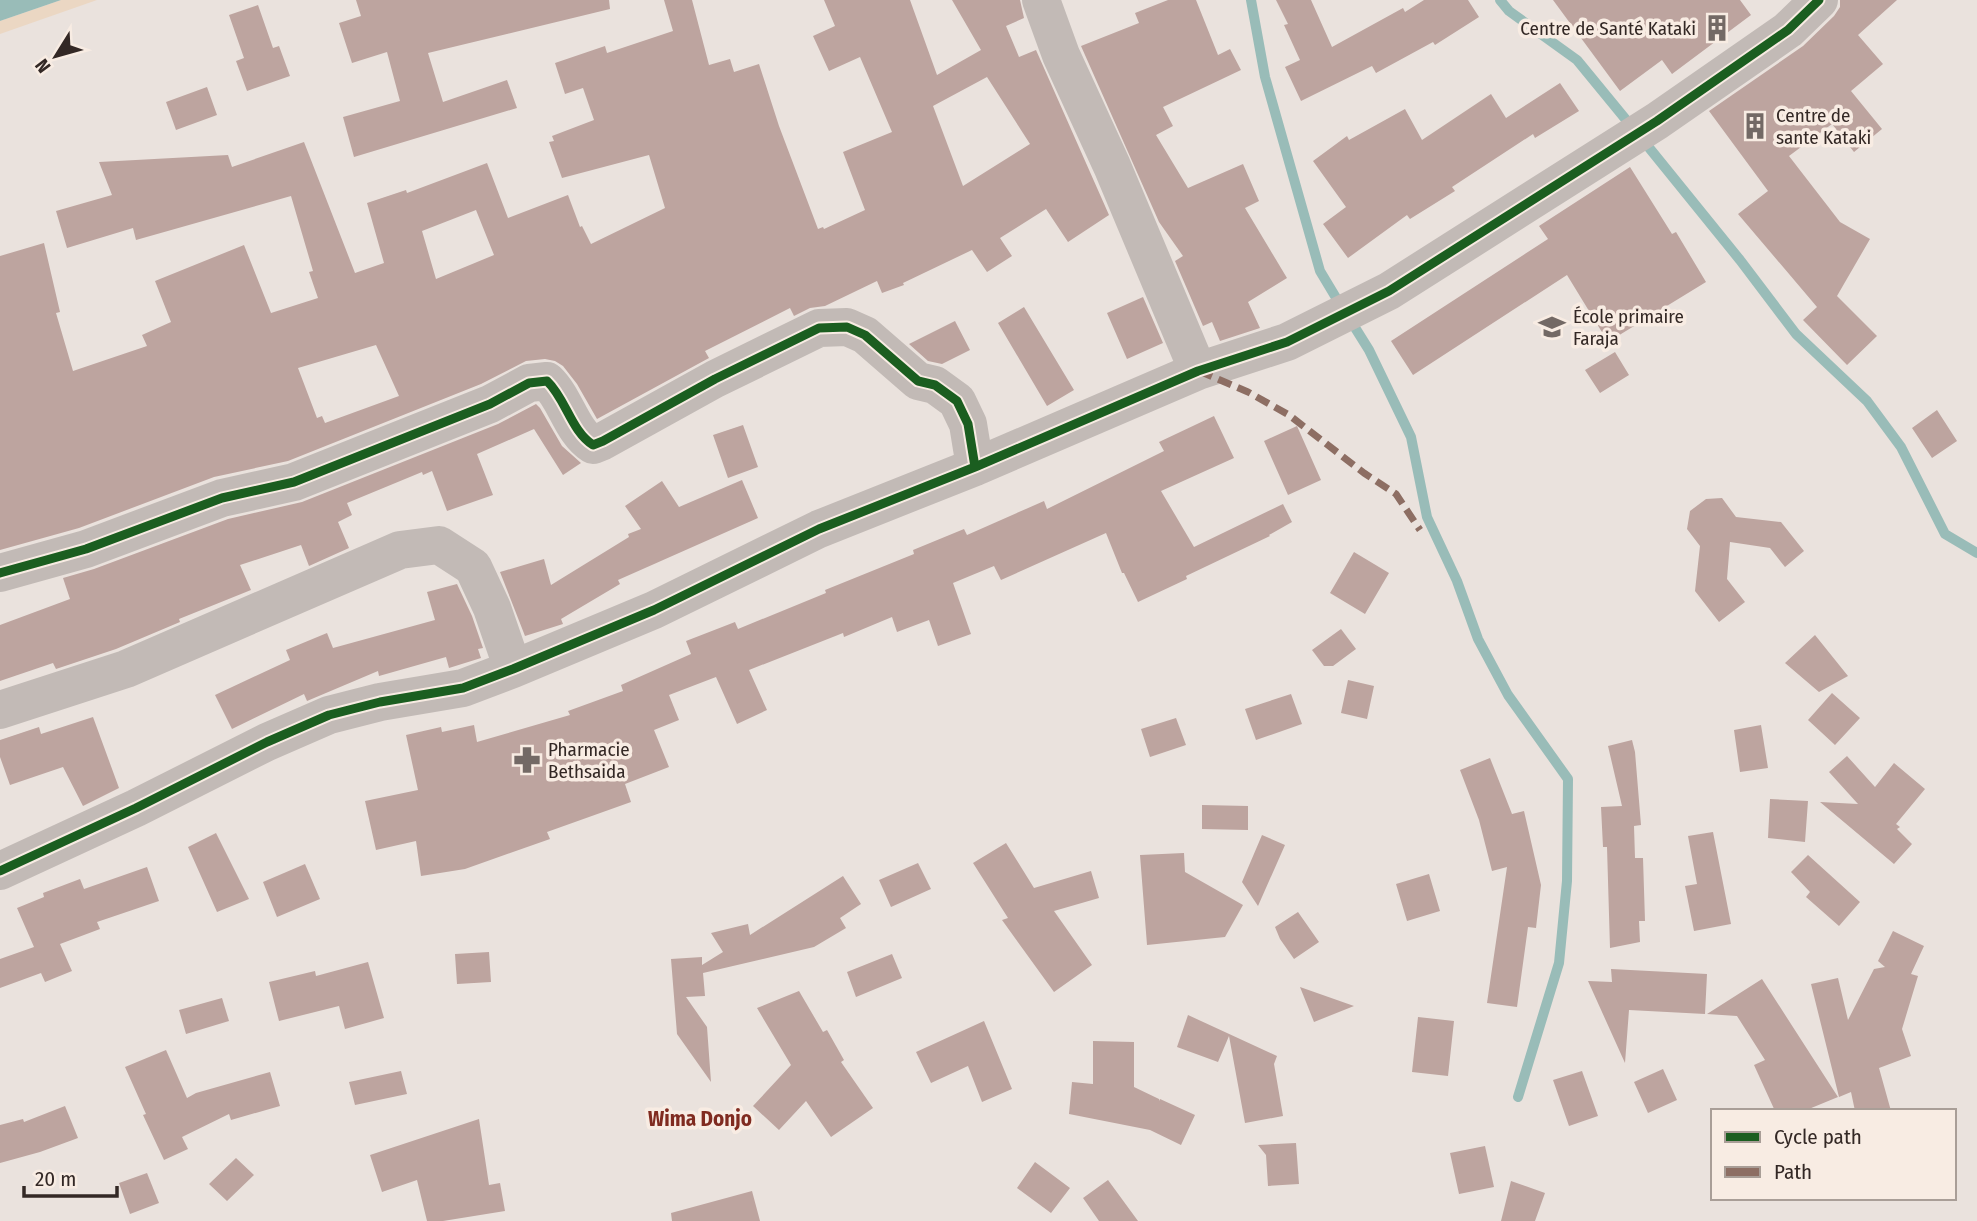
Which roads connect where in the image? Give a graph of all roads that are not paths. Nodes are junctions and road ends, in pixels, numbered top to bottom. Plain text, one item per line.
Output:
1 (1041, 0) edge
2 (1819, 0) edge
3 (1199, 371) junction
4 (975, 467) junction
5 (0, 573) edge
6 (513, 669) junction
7 (0, 710) edge
8 (0, 871) edge

1 - 3 street
2 - 3 street
3 - 4 street
4 - 5 street
4 - 6 street
6 - 7 street
6 - 8 street

